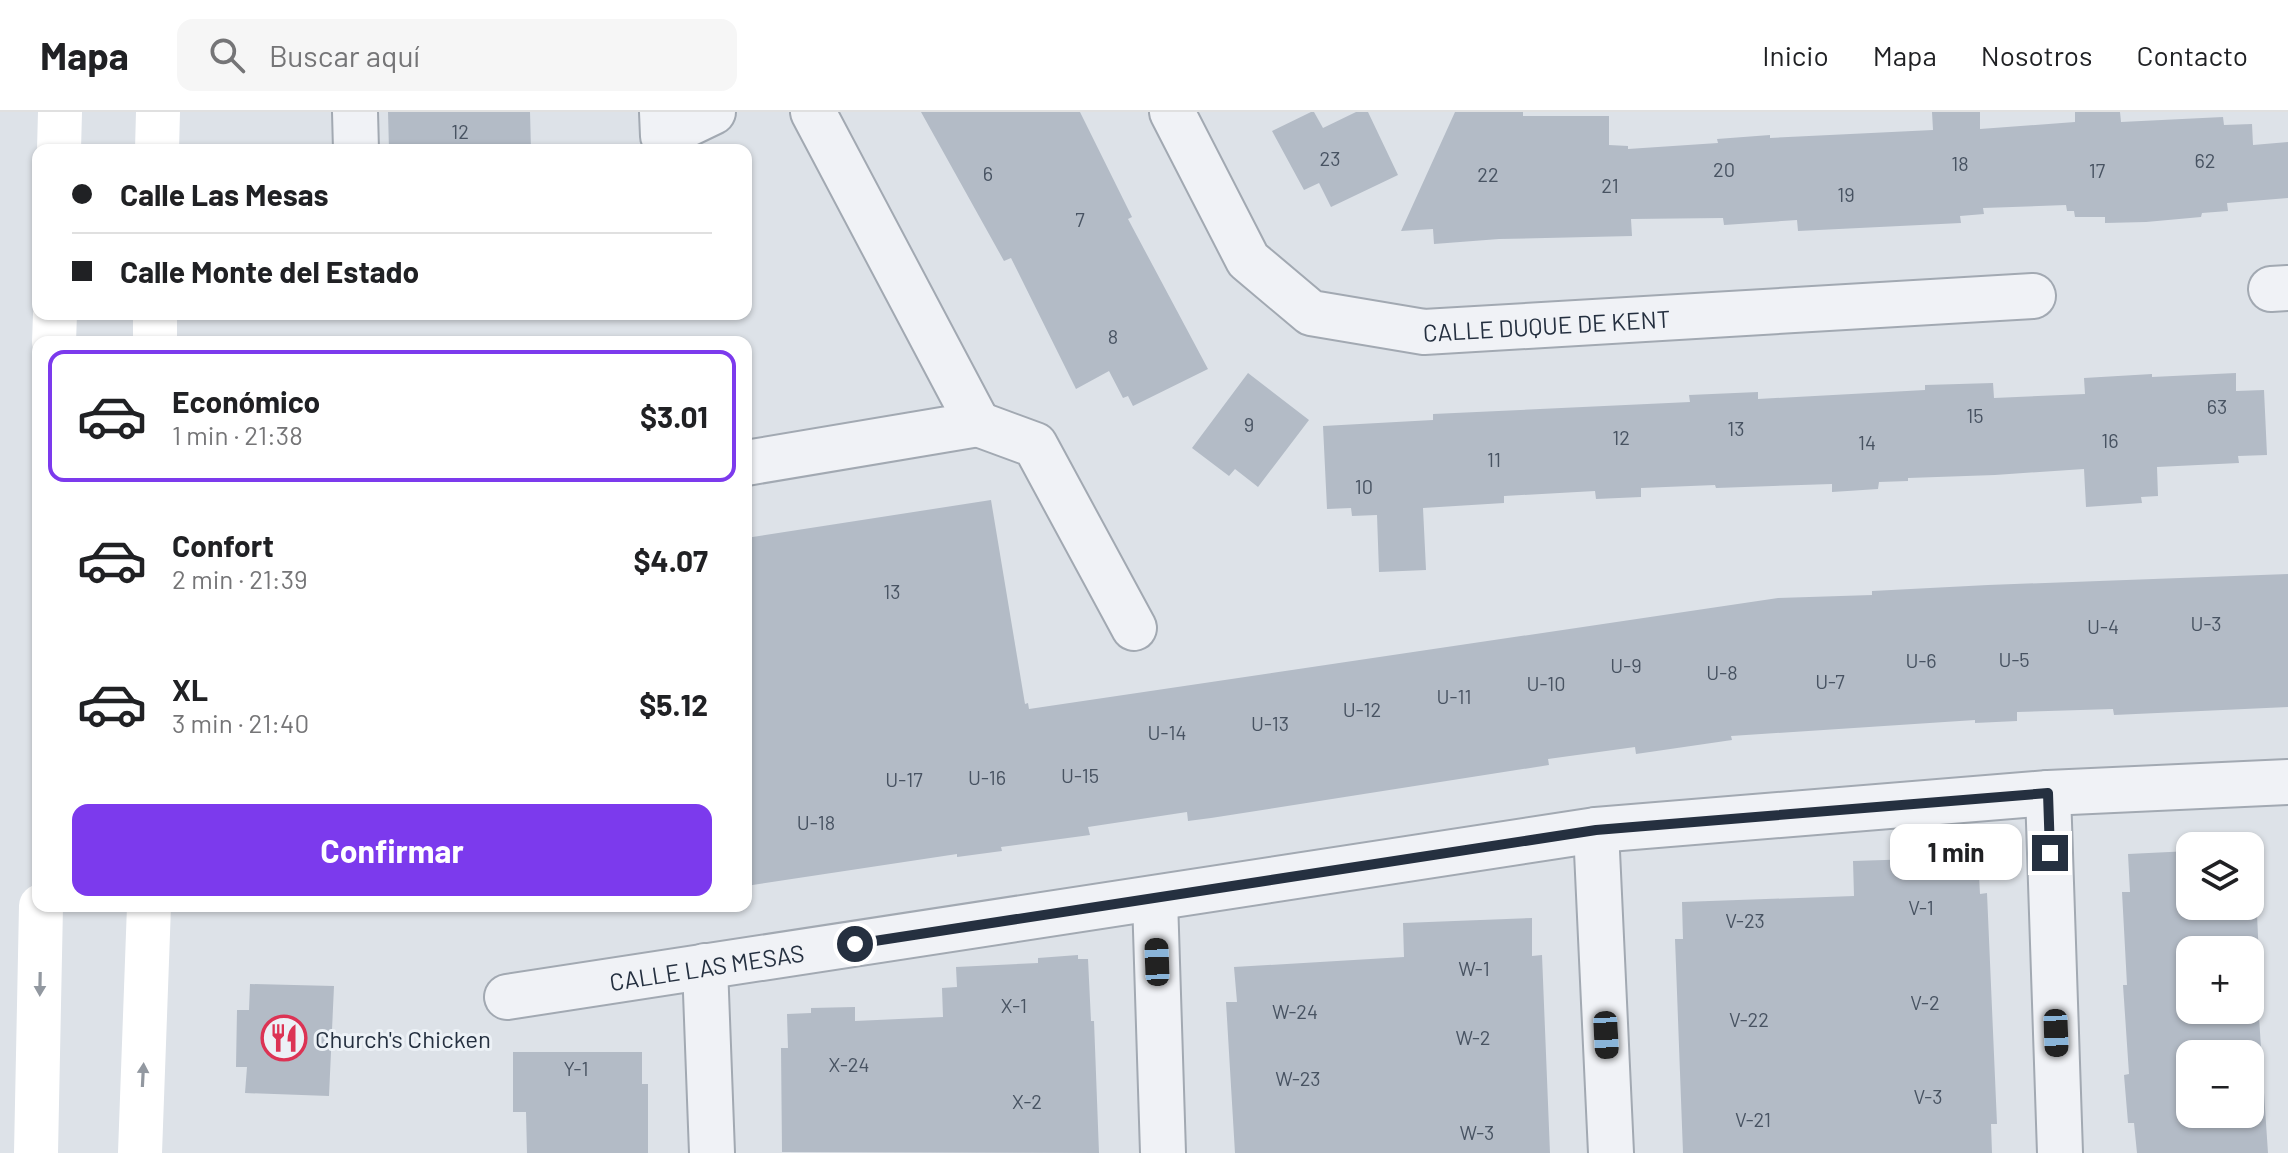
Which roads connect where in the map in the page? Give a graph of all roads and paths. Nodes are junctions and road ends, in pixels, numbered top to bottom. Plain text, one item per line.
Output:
1 (60, 112) edge
2 (158, 112) edge
3 (355, 112) edge
4 (662, 112) edge
5 (713, 112) edge
6 (813, 112) edge
7 (1172, 112) edge
8 (59, 144) edge
9 (157, 144) edge
10 (356, 144) edge
11 (2033, 296) dead end
12 (978, 424) junction
13 (752, 462) edge
14 (1134, 628) dead end
15 (2288, 782) edge
16 (2048, 793) junction
17 (1596, 830) junction
18 (1155, 899) junction
19 (41, 912) edge
20 (149, 912) edge
21 (705, 966) junction
22 (507, 997) dead end
23 (36, 1153) edge
24 (140, 1153) edge
25 (712, 1153) edge
26 (1163, 1153) edge
27 (1611, 1153) edge
28 (2060, 1153) edge

1 - 8 main road
2 - 9 main road
3 - 10 street
4 - 5 street
6 - 12 street
7 - 11 street, CALLE DUQUE DE KENT
12 - 13 street
12 - 14 street
15 - 16 street, CALLE LAS MESAS
16 - 17 street, CALLE LAS MESAS
16 - 28 street
17 - 18 street, CALLE LAS MESAS
17 - 27 street
18 - 21 street, CALLE LAS MESAS
18 - 26 street
19 -> 23 main road
24 -> 20 main road
21 - 22 street, CALLE LAS MESAS
21 - 25 street

